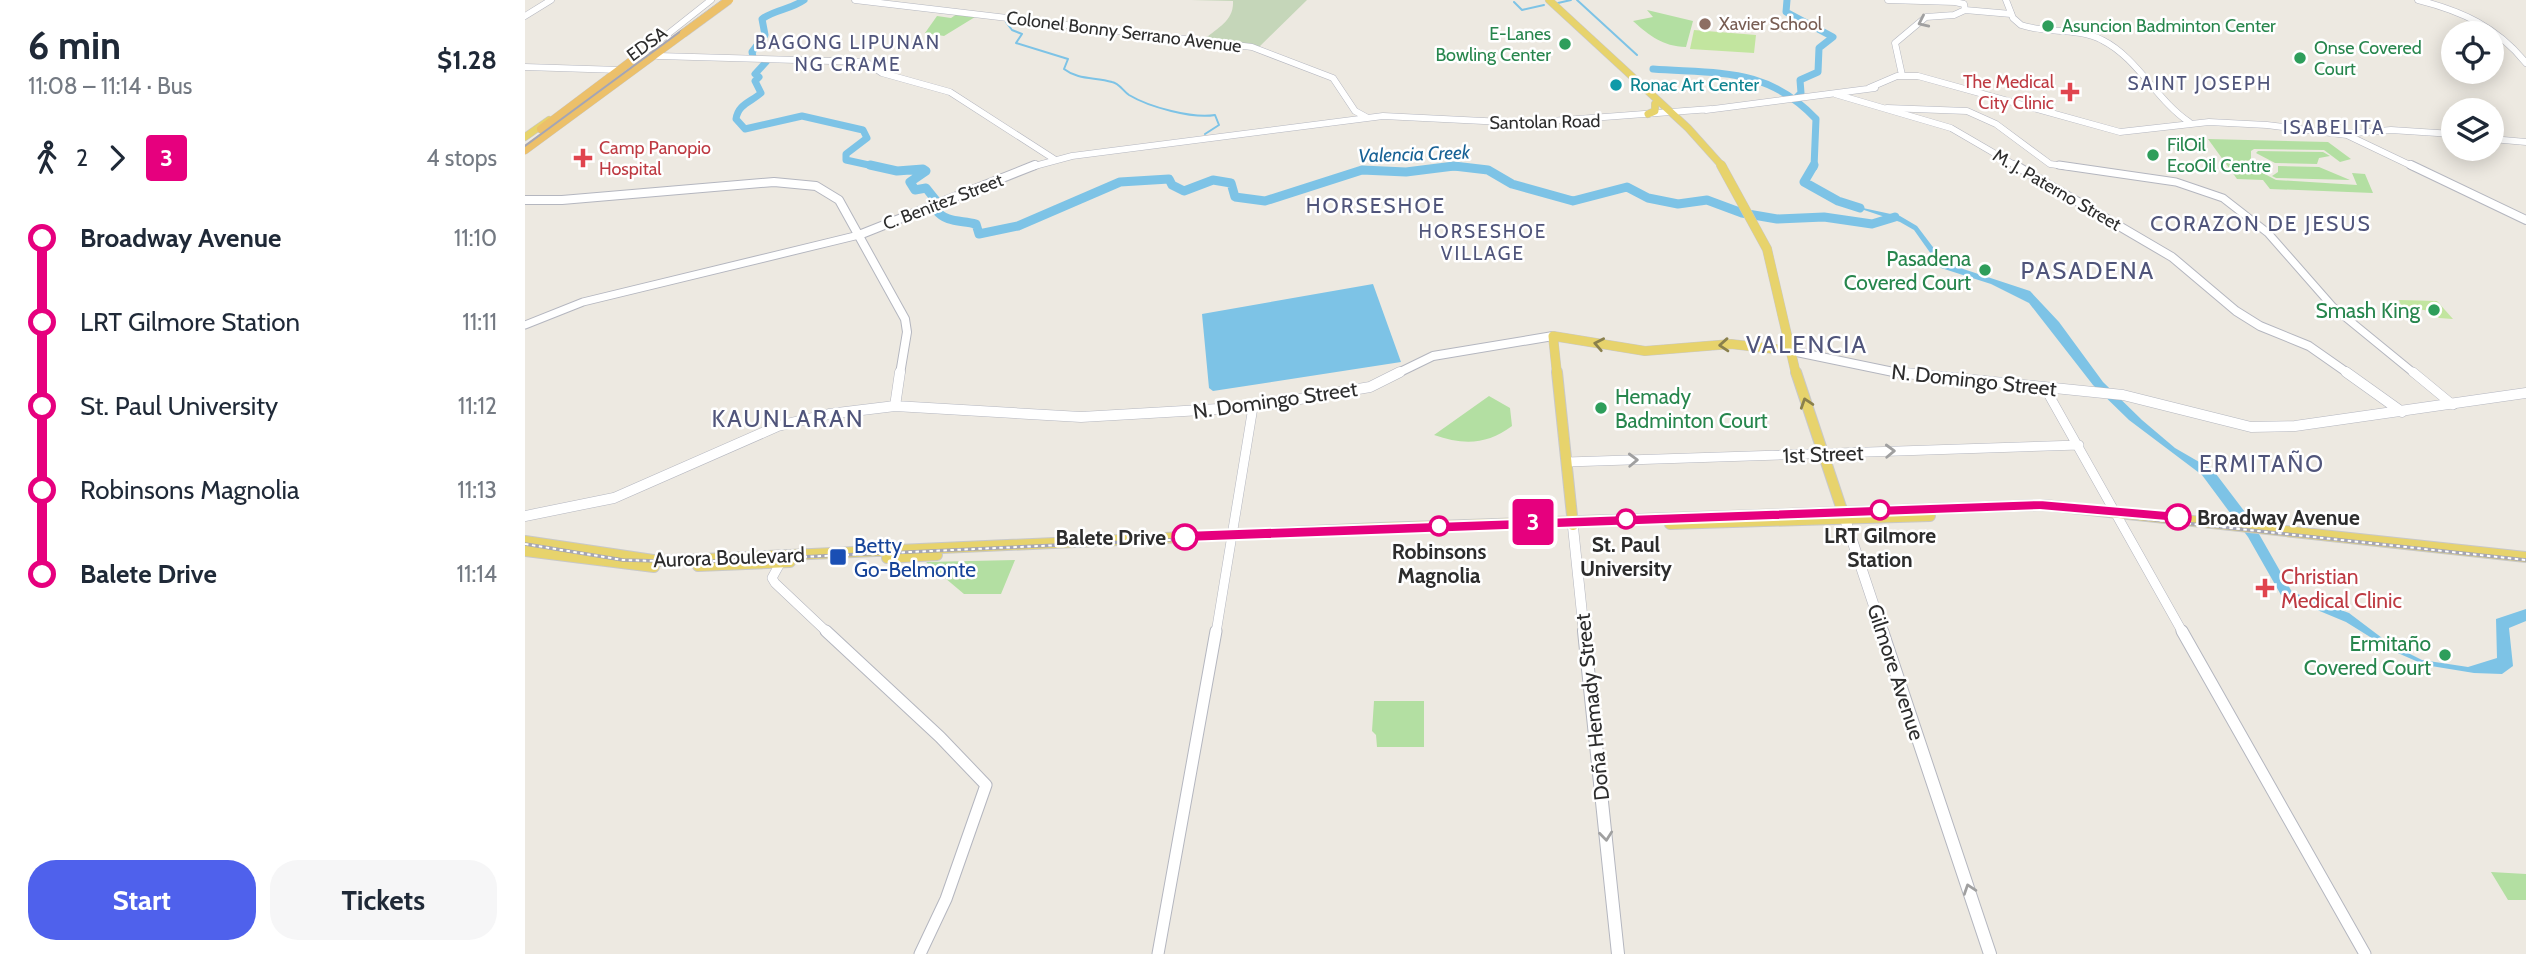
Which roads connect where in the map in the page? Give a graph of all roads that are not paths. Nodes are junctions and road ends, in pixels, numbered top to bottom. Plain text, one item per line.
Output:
1 (551, 0) edge
2 (711, 0) edge
3 (855, 0) edge
4 (1888, 0) edge
5 (2006, 0) edge
6 (2418, 0) edge
7 (726, 1) edge
8 (1549, 3) edge
9 (705, 5) junction
10 (1965, 10) junction
11 (2011, 14) junction
12 (525, 16) edge
13 (649, 49) junction
14 (658, 56) junction
15 (2526, 63) edge
16 (525, 67) edge
17 (620, 70) junction
18 (1902, 75) junction
19 (1941, 84) junction
20 (613, 86) junction
21 (1869, 88) junction
22 (1835, 94) junction
23 (1655, 104) junction
24 (1887, 108) junction
25 (1355, 111) junction
26 (1669, 113) junction
27 (1648, 114) junction
28 (555, 117) joint
29 (571, 117) joint
30 (1368, 117) junction
31 (1378, 117) junction
32 (1347, 120) junction
33 (2189, 122) junction
34 (2441, 133) edge
35 (2343, 135) junction
36 (2364, 136) junction
37 (2353, 138) junction
38 (525, 139) edge
39 (2504, 140) edge
40 (2526, 142) edge
41 (525, 152) edge
42 (1054, 159) junction
43 (2434, 178) junction
44 (525, 200) edge
45 (2526, 220) edge
46 (862, 235) junction
47 (525, 325) edge
48 (1553, 336) junction
49 (1791, 351) junction
50 (2045, 388) junction
51 (2526, 393) edge
52 (895, 406) junction
53 (2455, 406) junction
54 (1253, 407) junction
55 (2402, 412) junction
56 (2079, 445) junction
57 (1823, 454) junction
58 (1567, 462) junction
59 (2114, 513) junction
60 (1843, 515) junction
61 (525, 516) edge
62 (1572, 524) junction
63 (1231, 538) junction
64 (525, 541) edge
65 (545, 544) junction
66 (525, 550) edge
67 (2436, 550) junction
68 (2526, 557) edge
69 (782, 559) junction
70 (2526, 564) edge
71 (920, 954) edge
72 (1158, 954) edge
73 (1618, 954) edge
74 (1990, 954) edge
75 (2365, 954) edge

1 - 12 street
2 - 9 main road, EDSA
3 - 25 main road, Colonel Bonny Serrano Avenue
4 - 10 street
5 - 11 main road
6 - 15 main road
7 - 9 main road
7 - 13 highway, EDSA
7 - 14 main road, EDSA
7 - 20 highway, EDSA, bridge
8 - 23 main road
8 - 26 main road
9 - 13 main road, EDSA
10 - 11 street
10 -> 18 street
11 - 33 main road
13 - 17 highway, EDSA
14 - 20 main road, EDSA
14 - 42 street
16 - 17 street
17 - 28 highway, EDSA
18 - 19 main road, Santolan Road
18 - 21 main road, Santolan Road
19 - 21 main road, Santolan Road
19 - 33 main road, Santolan Road
20 - 29 highway, EDSA
21 - 22 main road, Santolan Road
22 - 24 main road, M. J. Paterno Street
22 - 26 main road, Santolan Road
23 - 26 main road
23 - 27 main road
24 - 53 street
24 - 55 main road, M. J. Paterno Street
25 - 30 main road
25 - 32 main road
26 - 27 main road, Santolan Road
26 - 31 main road, Santolan Road
26 - 49 main road, Gilmore Avenue
27 - 31 main road, Santolan Road
28 - 38 highway, EDSA
29 - 41 highway, EDSA
30 - 31 main road, Santolan Road
30 - 32 main road, C. Benitez Street
32 - 42 main road, C. Benitez Street
33 - 35 main road, Santolan Road
34 - 36 street
35 - 36 street
35 - 37 main road, Santolan Road
36 - 37 main road
36 - 43 main road
37 - 43 main road
39 - 40 street
42 - 46 main road, C. Benitez Street
43 - 45 main road
44 - 46 main road
46 - 47 street, C. Benitez Street
46 - 52 main road
49 -> 48 main road, N. Domingo Street
48 - 54 main road, N. Domingo Street
48 - 58 main road, Doña Hemady Street
49 - 50 main road, N. Domingo Street
57 -> 49 main road, Gilmore Avenue
50 - 55 main road, N. Domingo Street
50 - 56 street
51 - 53 main road, N. Domingo Street
52 - 54 main road, N. Domingo Street
52 - 61 main road, N. Domingo Street
53 - 55 main road, N. Domingo Street
54 - 63 street
57 -> 56 street, 1st Street
56 - 59 street
58 -> 57 street, 1st Street
57 - 60 main road, Gilmore Avenue
58 - 62 main road, Doña Hemady Street
59 - 60 main road, Aurora Boulevard
59 - 67 main road, Aurora Boulevard
59 - 75 street
60 - 62 main road, Aurora Boulevard
74 -> 60 main road, Gilmore Avenue
62 - 63 main road, Aurora Boulevard
62 -> 73 main road, Doña Hemady Street
63 - 69 main road, Aurora Boulevard
63 - 72 street
64 - 65 main road, Aurora Boulevard
65 - 66 street
65 - 69 main road, Aurora Boulevard
66 - 69 main road, Aurora Boulevard
67 - 68 main road, Aurora Boulevard
67 - 70 main road, Aurora Boulevard
69 - 71 street

